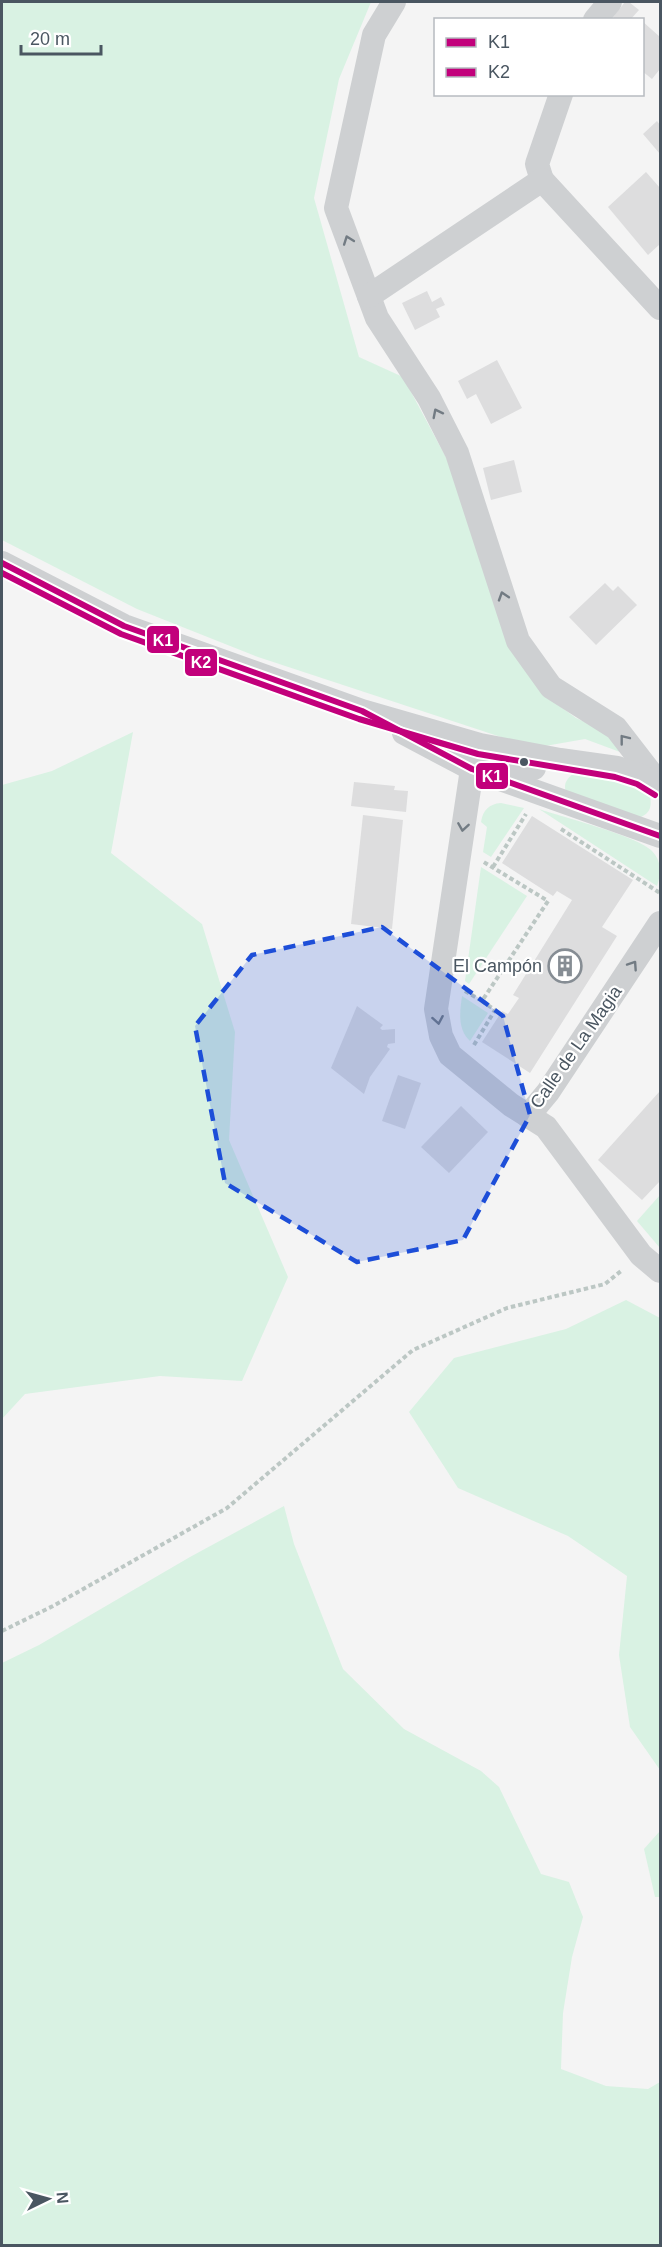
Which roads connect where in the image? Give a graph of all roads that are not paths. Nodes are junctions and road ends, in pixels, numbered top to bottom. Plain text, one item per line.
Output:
1 (394, 2) edge
2 (610, 2) edge
3 (597, 18) edge
4 (560, 96) edge
5 (542, 180) junction
6 (369, 296) junction
7 (660, 308) edge
8 (2, 563) edge
9 (362, 711) junction
10 (560, 760) junction
11 (472, 769) junction
12 (660, 786) edge
13 (660, 836) edge
14 (660, 923) edge
15 (528, 1116) junction
16 (660, 1271) edge

6 -> 1 street
2 - 3 street
4 - 5 street
5 - 6 street
5 - 7 street
12 -> 6 street
8 - 9 street
9 - 10 street
9 - 11 street
10 - 11 street
10 - 12 street
11 - 13 street
11 -> 15 street, Calle de La Magia
15 -> 14 street, Calle de La Magia
15 - 16 street

